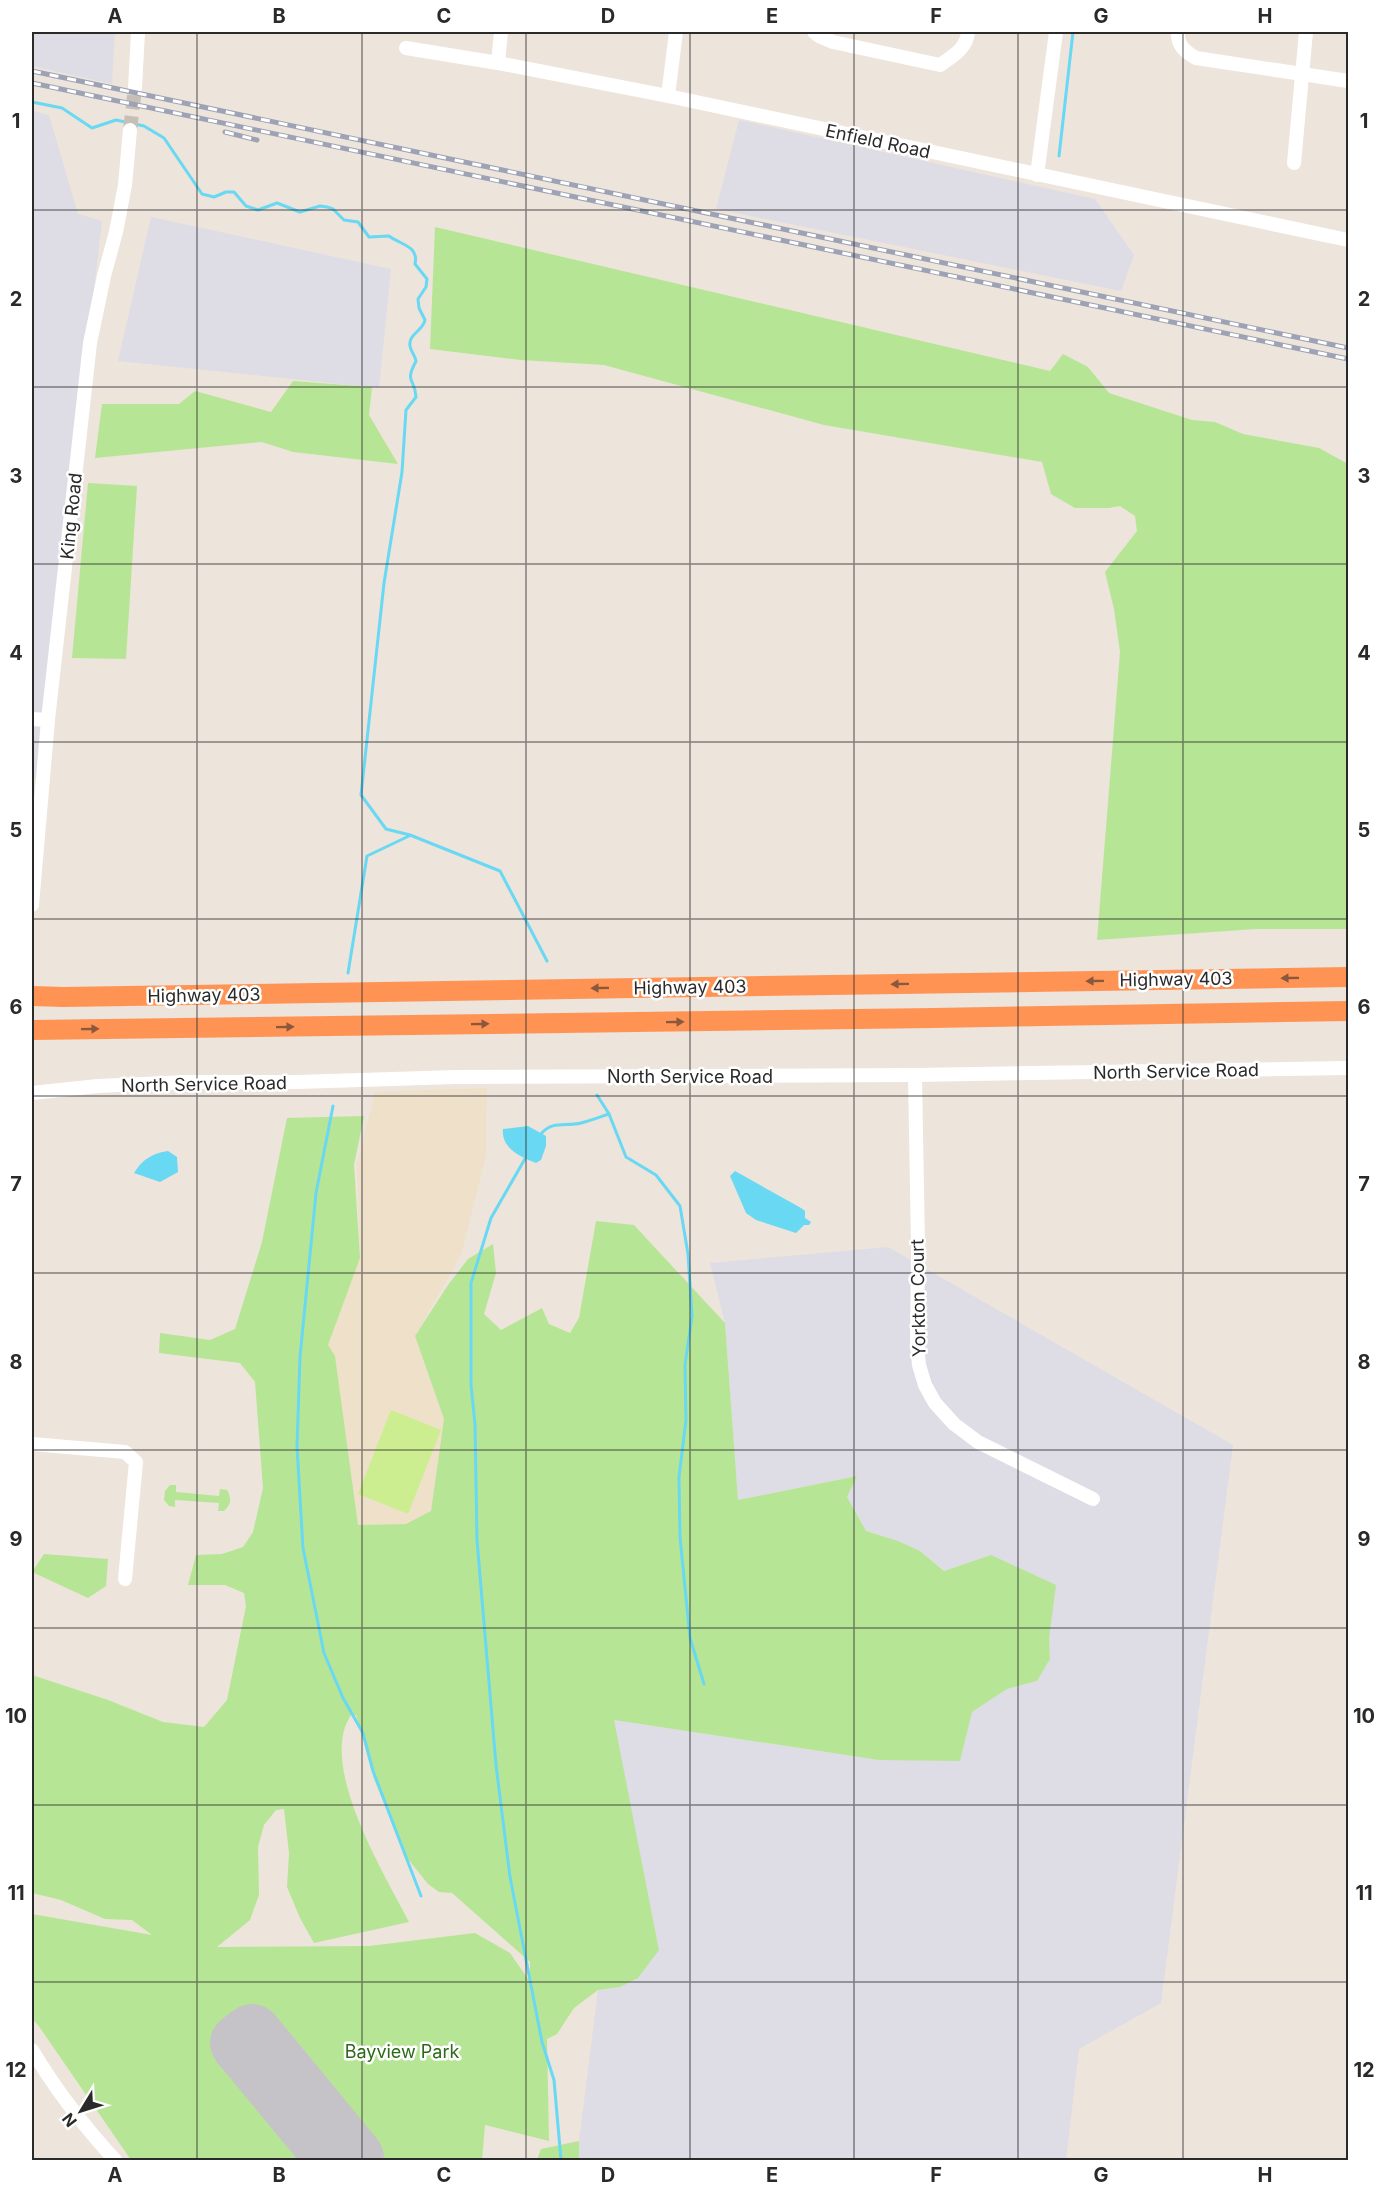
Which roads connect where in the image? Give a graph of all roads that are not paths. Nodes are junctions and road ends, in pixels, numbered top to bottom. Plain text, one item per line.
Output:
1 (138, 32) edge
2 (501, 32) edge
3 (676, 32) edge
4 (814, 32) edge
5 (968, 32) edge
6 (1056, 32) edge
7 (1178, 32) edge
8 (1306, 32) edge
9 (406, 48) dead end
10 (498, 63) junction
11 (1301, 75) junction
12 (1348, 81) edge
13 (135, 88) tunnel mouth
14 (668, 96) junction
15 (130, 130) tunnel mouth
16 (1294, 163) dead end
17 (1037, 175) junction
18 (1348, 240) edge
19 (32, 719) edge
20 (48, 720) junction
21 (32, 905) edge
22 (1348, 976) edge
23 (32, 997) edge
24 (1348, 1011) edge
25 (32, 1030) edge
26 (1348, 1068) edge
27 (915, 1074) junction
28 (32, 1093) edge
29 (32, 1444) edge
30 (1093, 1499) dead end
31 (125, 1579) dead end
32 (32, 2050) edge
33 (115, 2160) edge

1 - 13 street
2 - 10 street
3 - 14 street
4 - 5 street
6 - 17 street
7 - 11 street
8 - 11 street
9 - 10 street, Enfield Road
10 - 14 street, Enfield Road
11 - 12 street
11 - 16 street
14 - 17 street, Enfield Road
15 - 20 street, King Road
17 - 18 street, Enfield Road
19 - 20 street
20 - 21 street, King Road
22 -> 23 highway, Highway 403
25 -> 24 highway, Highway 403
26 - 27 street, North Service Road
27 - 28 street, North Service Road
27 - 30 street, Yorkton Court
29 - 31 street
32 - 33 street

